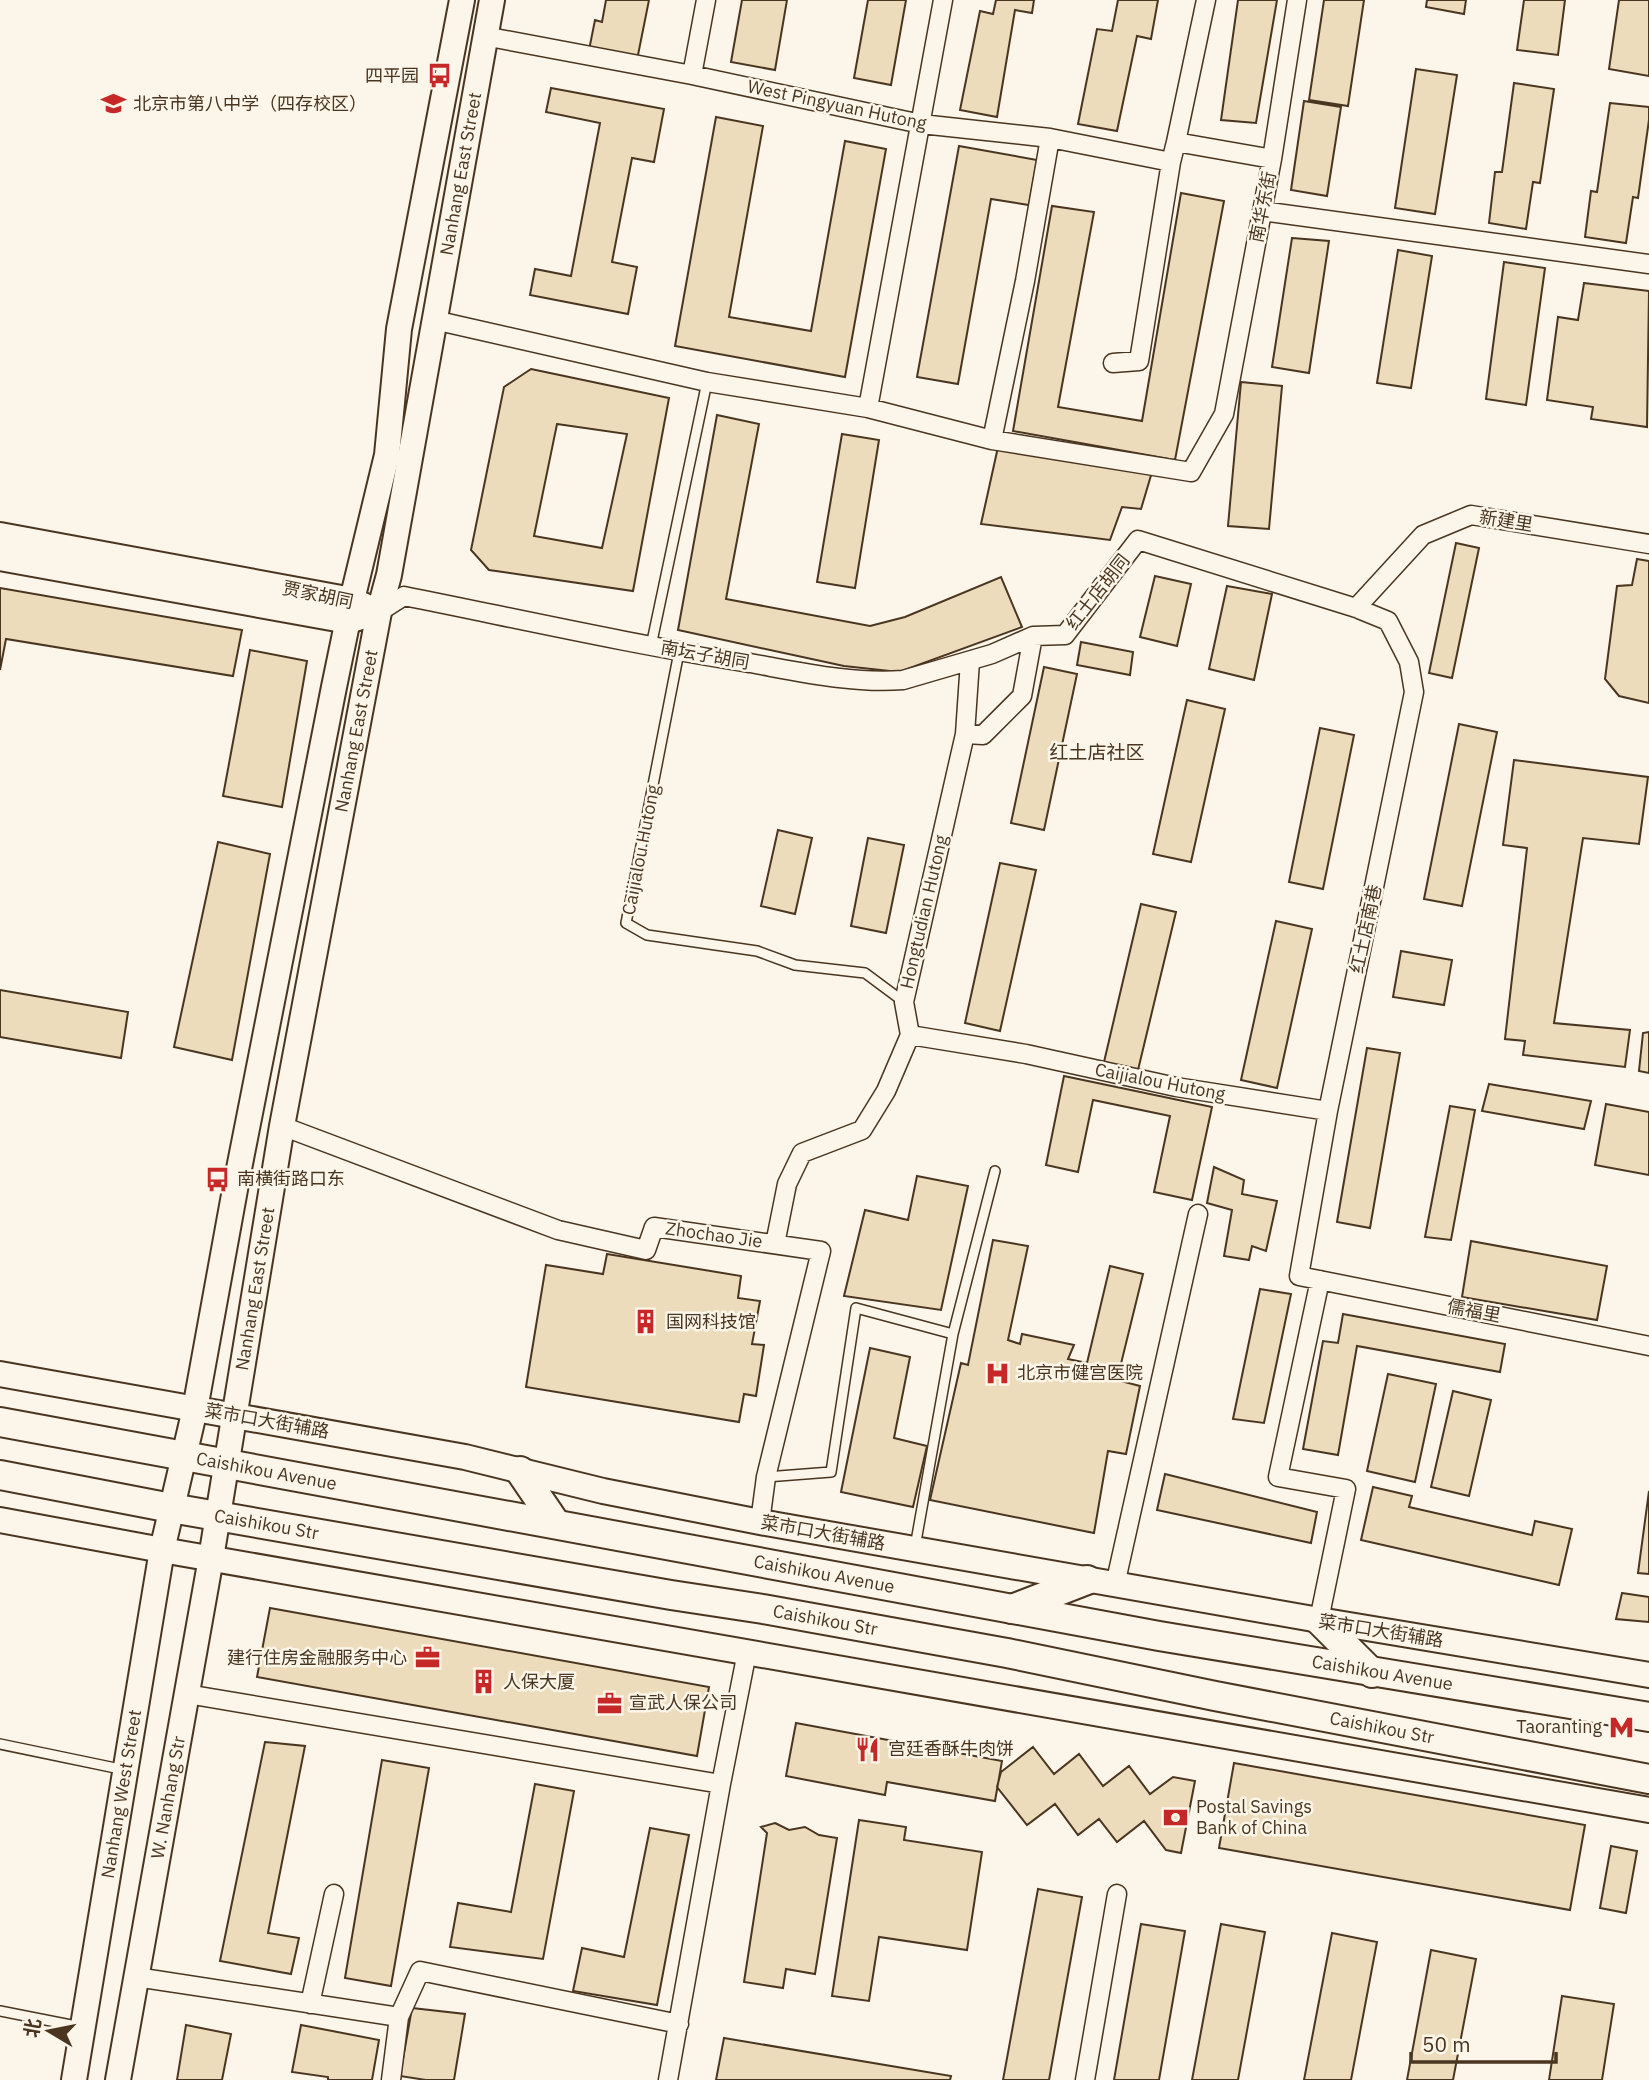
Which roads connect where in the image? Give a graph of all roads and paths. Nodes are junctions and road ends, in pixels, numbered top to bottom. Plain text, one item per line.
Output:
1 (462, 0) edge
2 (492, 0) edge
3 (706, 0) edge
4 (943, 0) edge
5 (1206, 0) edge
6 (1297, 0) edge
7 (484, 36) junction
8 (692, 75) junction
9 (921, 124) junction
10 (1050, 138) junction
11 (1177, 142) junction
12 (1272, 159) junction
13 (1171, 162) junction
14 (1262, 211) junction
15 (1649, 264) edge
16 (434, 320) junction
17 (1113, 363) dead end
18 (707, 383) junction
19 (868, 408) junction
20 (992, 440) junction
21 (0, 535) edge
22 (1649, 544) edge
23 (0, 558) edge
24 (1356, 608) junction
25 (350, 611) junction
26 (379, 611) junction
27 (1033, 636) junction
28 (651, 646) junction
29 (680, 652) junction
30 (970, 661) junction
31 (965, 734) junction
32 (904, 1002) junction
33 (910, 1035) junction
34 (1328, 1111) junction
35 (282, 1126) junction
36 (995, 1171) dead end
37 (1198, 1214) dead end
38 (775, 1244) junction
39 (1299, 1276) joint
40 (1320, 1280) junction
41 (953, 1334) junction
42 (1649, 1346) edge
43 (0, 1374) edge
44 (195, 1409) junction
45 (234, 1415) junction
46 (0, 1422) edge
47 (185, 1456) junction
48 (226, 1463) junction
49 (520, 1471) junction
50 (0, 1475) edge
51 (766, 1477) junction
52 (171, 1507) junction
53 (217, 1515) junction
54 (0, 1520) edge
55 (760, 1522) junction
56 (556, 1524) junction
57 (915, 1549) junction
58 (162, 1550) junction
59 (211, 1558) junction
60 (1087, 1580) junction
61 (1115, 1585) junction
62 (1012, 1609) junction
63 (1319, 1620) junction
64 (747, 1652) junction
65 (1372, 1673) junction
66 (1649, 1675) edge
67 (187, 1694) junction
68 (1649, 1717) edge
69 (0, 1744) edge
70 (126, 1770) junction
71 (1649, 1779) edge
72 (721, 1784) junction
73 (1649, 1810) edge
74 (334, 1894) dead end
75 (1118, 1894) dead end
76 (136, 1977) junction
77 (310, 2004) junction
78 (0, 2011) edge
79 (399, 2017) junction
80 (679, 2024) junction
81 (83, 2027) junction
82 (393, 2077) edge
83 (74, 2080) edge
84 (118, 2080) edge
85 (668, 2080) edge
86 (1085, 2080) edge

1 - 25 main road, Nanhang East Street
2 - 7 main road, Nanhang East Street
3 - 8 street
4 - 9 street
5 - 11 street
6 - 12 street, 南华东街
7 - 8 street, West Pingyuan Hutong
7 - 16 main road, Nanhang East Street
8 - 9 street, West Pingyuan Hutong
9 - 10 street, West Pingyuan Hutong
9 - 19 street
10 - 13 street, West Pingyuan Hutong
10 - 20 street
11 - 12 street
11 - 13 street
12 - 14 street, 南华东街
13 - 17 street
14 - 15 street
14 - 20 street, 南华东街
16 - 18 street
16 - 26 main road, Nanhang East Street
18 - 19 street
18 - 28 lane
19 - 20 street
21 - 25 main road, 贾家胡同
22 - 24 street, 新建里
23 - 25 main road, 贾家胡同
24 - 27 street, 红土店胡同
24 - 34 street, 红土店南巷
25 - 26 main road, 贾家胡同
25 - 44 main road, Nanhang East Street
26 - 28 street, 南坛子胡同
26 - 35 main road, Nanhang East Street
27 - 30 street, 南坛子胡同
27 - 31 street
28 - 29 street, 南坛子胡同
29 - 30 street, 南坛子胡同
29 - 32 lane, Caijialou Hutong
30 - 31 street
31 - 32 street, Hongtudian Hutong
32 - 33 street, Hongtudian Hutong
33 - 34 street, Caijialou Hutong
33 - 38 street
34 - 39 street, 红土店南巷
35 - 38 street, Zhochao Jie
35 - 45 main road, Nanhang East Street
36 - 41 lane
37 - 61 street
38 - 51 street, Zhochao Jie
39 - 40 street, 儒福里
40 - 42 street, 儒福里
40 - 63 street
41 - 51 lane
41 - 57 lane
43 - 44 main road, 菜市口大街辅路
44 - 45 main road, 菜市口大街辅路
44 - 47 main road, Nanhang East Street
45 - 48 main road, Nanhang East Street
45 - 49 main road, 菜市口大街辅路
46 - 47 main road, Caishikou Avenue
47 - 48 main road, Caishikou Avenue
47 - 52 main road, Nanhang East Street
48 - 53 main road, Nanhang East Street
48 - 56 main road, Caishikou Avenue
49 - 55 main road, 菜市口大街辅路
49 - 56 main road
50 - 52 main road, Caishikou Str
51 - 55 street, Zhochao Jie
52 - 53 main road, Caishikou Str
52 - 58 main road, Nanhang West Street
53 - 59 main road, W. Nanhang Str
53 - 71 main road, Caishikou Str
54 - 58 main road
55 - 57 main road, 菜市口大街辅路
56 - 62 main road, Caishikou Avenue
57 - 60 main road, 菜市口大街辅路
58 - 59 main road
58 - 70 main road, Nanhang West Street
59 - 64 main road
59 - 67 main road, W. Nanhang Str
60 - 61 main road, 菜市口大街辅路
60 - 62 main road
61 - 63 main road, 菜市口大街辅路
62 - 65 main road, Caishikou Avenue
63 - 65 main road
63 - 66 main road, 菜市口大街辅路
64 - 72 street
64 - 73 main road
65 - 68 main road, Caishikou Avenue
67 - 72 street
67 - 76 main road, W. Nanhang Str
69 - 70 lane
70 - 81 main road, Nanhang West Street
72 - 80 street
74 - 77 street
75 - 86 street
76 - 77 street
76 - 84 main road, W. Nanhang Str
77 - 79 street
78 - 81 lane
79 - 80 street
79 - 82 street
80 - 85 street
81 - 83 main road, Nanhang West Street

